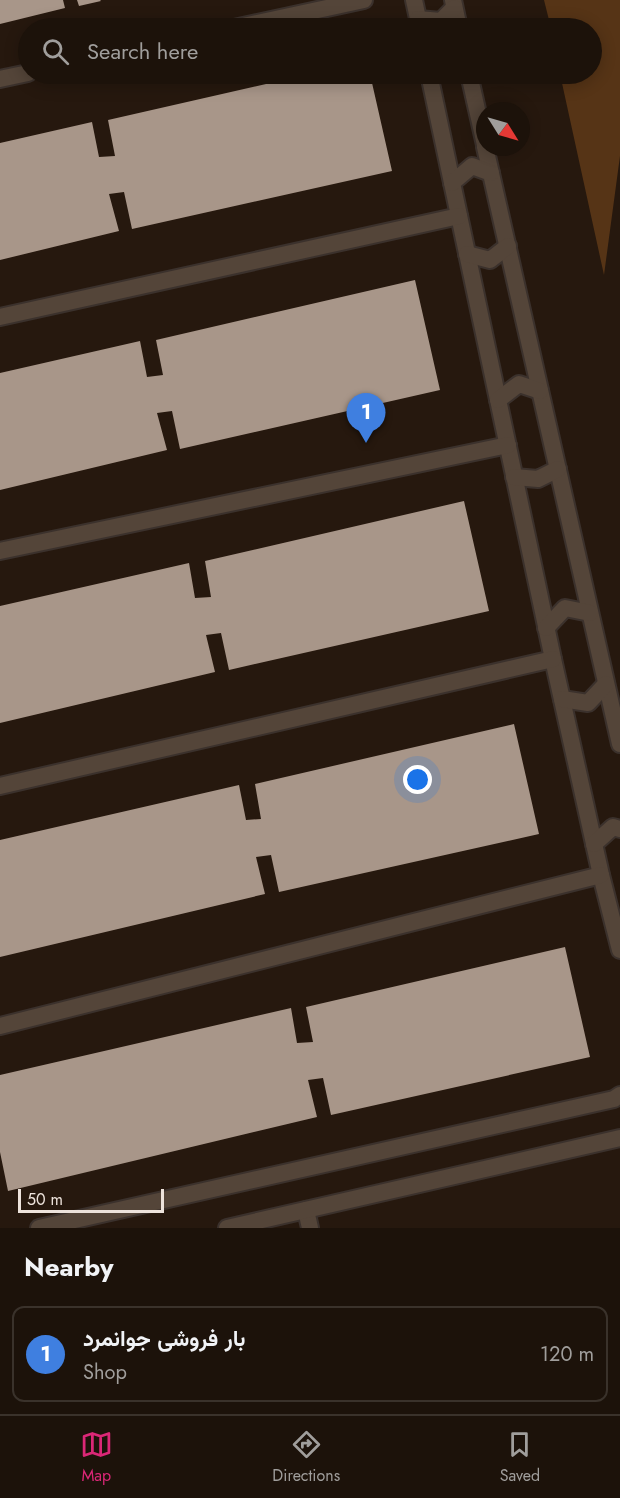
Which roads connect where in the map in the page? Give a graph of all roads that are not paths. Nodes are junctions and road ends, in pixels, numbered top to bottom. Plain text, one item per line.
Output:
1 (364, 0) edge
2 (414, 0) edge
3 (453, 4) edge
4 (280, 18) edge
5 (418, 18) edge
6 (443, 18) edge
7 (18, 75) edge
8 (0, 79) edge
9 (431, 84) edge
10 (471, 84) edge
11 (476, 105) edge
12 (487, 156) edge
13 (491, 173) junction
14 (452, 183) junction
15 (459, 216) junction
16 (508, 246) junction
17 (467, 254) junction
18 (0, 317) edge
19 (540, 391) junction
20 (498, 400) junction
21 (508, 445) junction
22 (558, 469) junction
23 (514, 477) junction
24 (0, 551) edge
25 (590, 613) junction
26 (546, 628) junction
27 (553, 659) junction
28 (606, 684) junction
29 (562, 699) junction
30 (620, 744) edge
31 (0, 786) edge
32 (620, 829) edge
33 (594, 844) junction
34 (601, 875) junction
35 (616, 919) edge
36 (620, 950) edge
37 (0, 1026) edge
38 (620, 1095) edge
39 (620, 1138) edge
40 (306, 1210) junction
41 (272, 1223) edge
42 (39, 1228) edge
43 (227, 1228) edge
44 (310, 1228) edge

1 - 4 street
2 - 5 street
3 - 6 street
7 - 8 street
9 - 14 street
10 - 11 street
12 - 13 street
13 - 14 street
13 - 16 street
14 - 15 street
15 - 17 street
15 - 18 street
16 - 17 street
16 - 19 street
17 - 20 street
19 - 20 street
19 - 22 street
20 - 21 street
21 - 23 street
21 - 24 street
22 - 23 street
22 - 25 street
23 - 26 street
25 - 26 street
25 - 28 street
26 - 27 street
27 - 29 street
27 - 31 street
28 - 29 street
28 - 30 street
29 - 33 street
32 - 33 street
33 - 34 street
34 - 35 street
34 - 37 street
35 - 36 street
38 - 42 street
39 - 40 street
40 - 41 street
40 - 44 street
41 - 43 street

